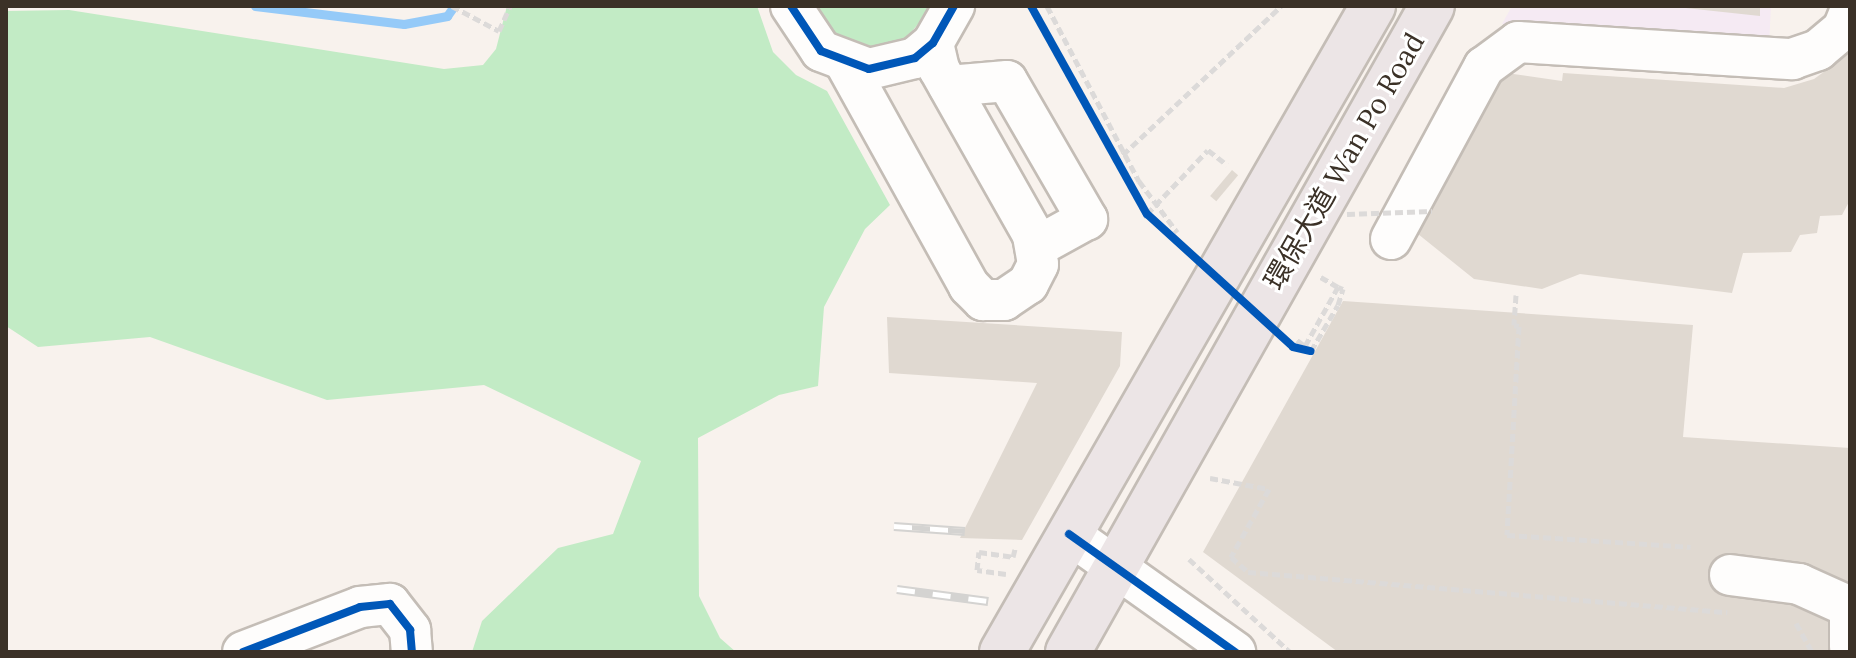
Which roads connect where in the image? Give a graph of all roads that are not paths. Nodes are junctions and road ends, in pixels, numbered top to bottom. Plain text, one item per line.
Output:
1 (791, 6) edge
2 (954, 6) edge
3 (1373, 6) edge
4 (1432, 6) edge
5 (1850, 12) edge
6 (933, 43) junction
7 (846, 64) junction
8 (949, 86) junction
9 (1391, 239) dead end
10 (1036, 247) junction
11 (1069, 534) junction
12 (1117, 566) junction
13 (1732, 594) road end
14 (1850, 610) edge
15 (1850, 647) edge
16 (243, 652) edge
17 (412, 652) edge
18 (1002, 652) edge
19 (1068, 652) edge
20 (1235, 652) edge

1 - 7 street
2 - 6 street
3 - 11 main road, 環保大道 Wan Po Road
4 - 12 main road, 環保大道 Wan Po Road
5 - 9 street
6 - 7 street
6 - 8 street
7 - 10 street
8 - 10 street
8 - 10 street
11 - 12 street
11 - 18 main road, 環保大道 Wan Po Road
12 - 19 main road, 環保大道 Wan Po Road
12 - 20 street
13 - 14 street
14 - 15 street
16 - 17 street

